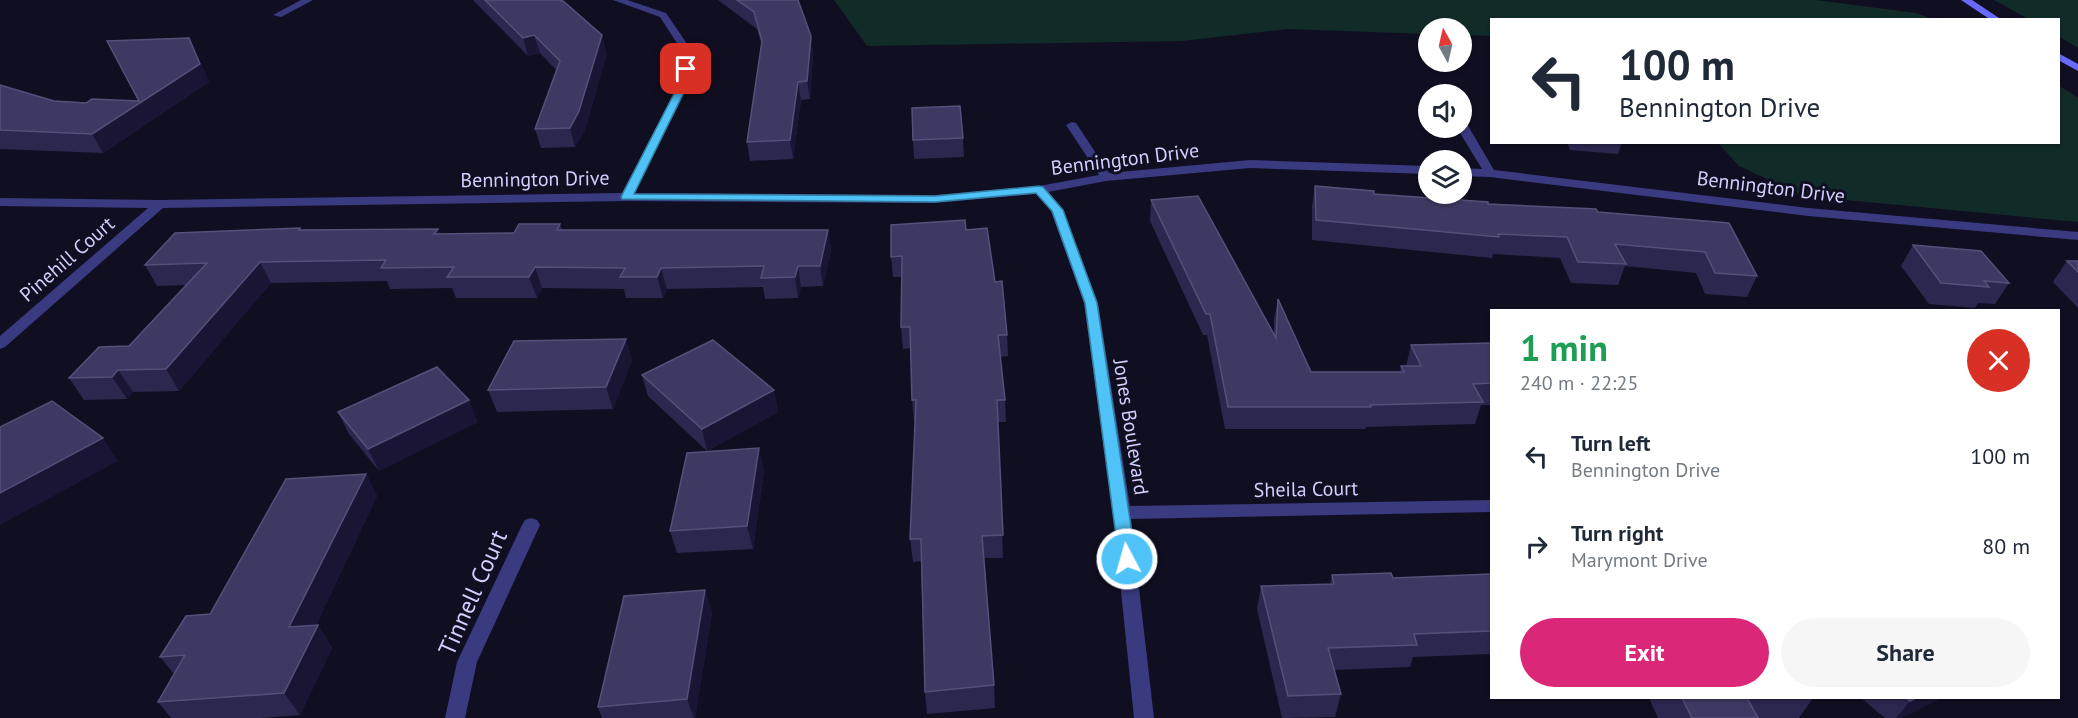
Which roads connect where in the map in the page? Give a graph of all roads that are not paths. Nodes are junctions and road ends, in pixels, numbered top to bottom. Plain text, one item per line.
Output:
1 (308, 0) edge
2 (618, 0) edge
3 (1966, 0) edge
4 (278, 15) dead end
5 (1995, 18) edge
6 (2060, 57) edge
7 (2078, 68) edge
8 (1072, 124) dead end
9 (1470, 138) edge
10 (1418, 170) edge
11 (1472, 172) edge
12 (1491, 173) junction
13 (1106, 177) junction
14 (1039, 190) junction
15 (626, 197) junction
16 (0, 202) edge
17 (160, 204) junction
18 (2078, 236) edge
19 (0, 344) edge
20 (1490, 506) edge
21 (1122, 513) junction
22 (531, 525) dead end
23 (455, 718) edge
24 (1144, 718) edge

1 - 4 street
2 - 15 street
3 - 5 street
6 - 7 street
8 - 13 street
9 - 12 street
10 - 13 street, Bennington Drive
11 - 12 street, Bennington Drive
12 - 18 street, Bennington Drive
13 - 14 street, Bennington Drive
14 - 15 street, Bennington Drive
14 - 21 street, Jones Boulevard
15 - 17 street, Bennington Drive
16 - 17 street, Bennington Drive
17 - 19 street, Pinehill Court
20 - 21 street, Sheila Court
21 - 24 street, Jones Boulevard
22 - 23 street, Tinnell Court

